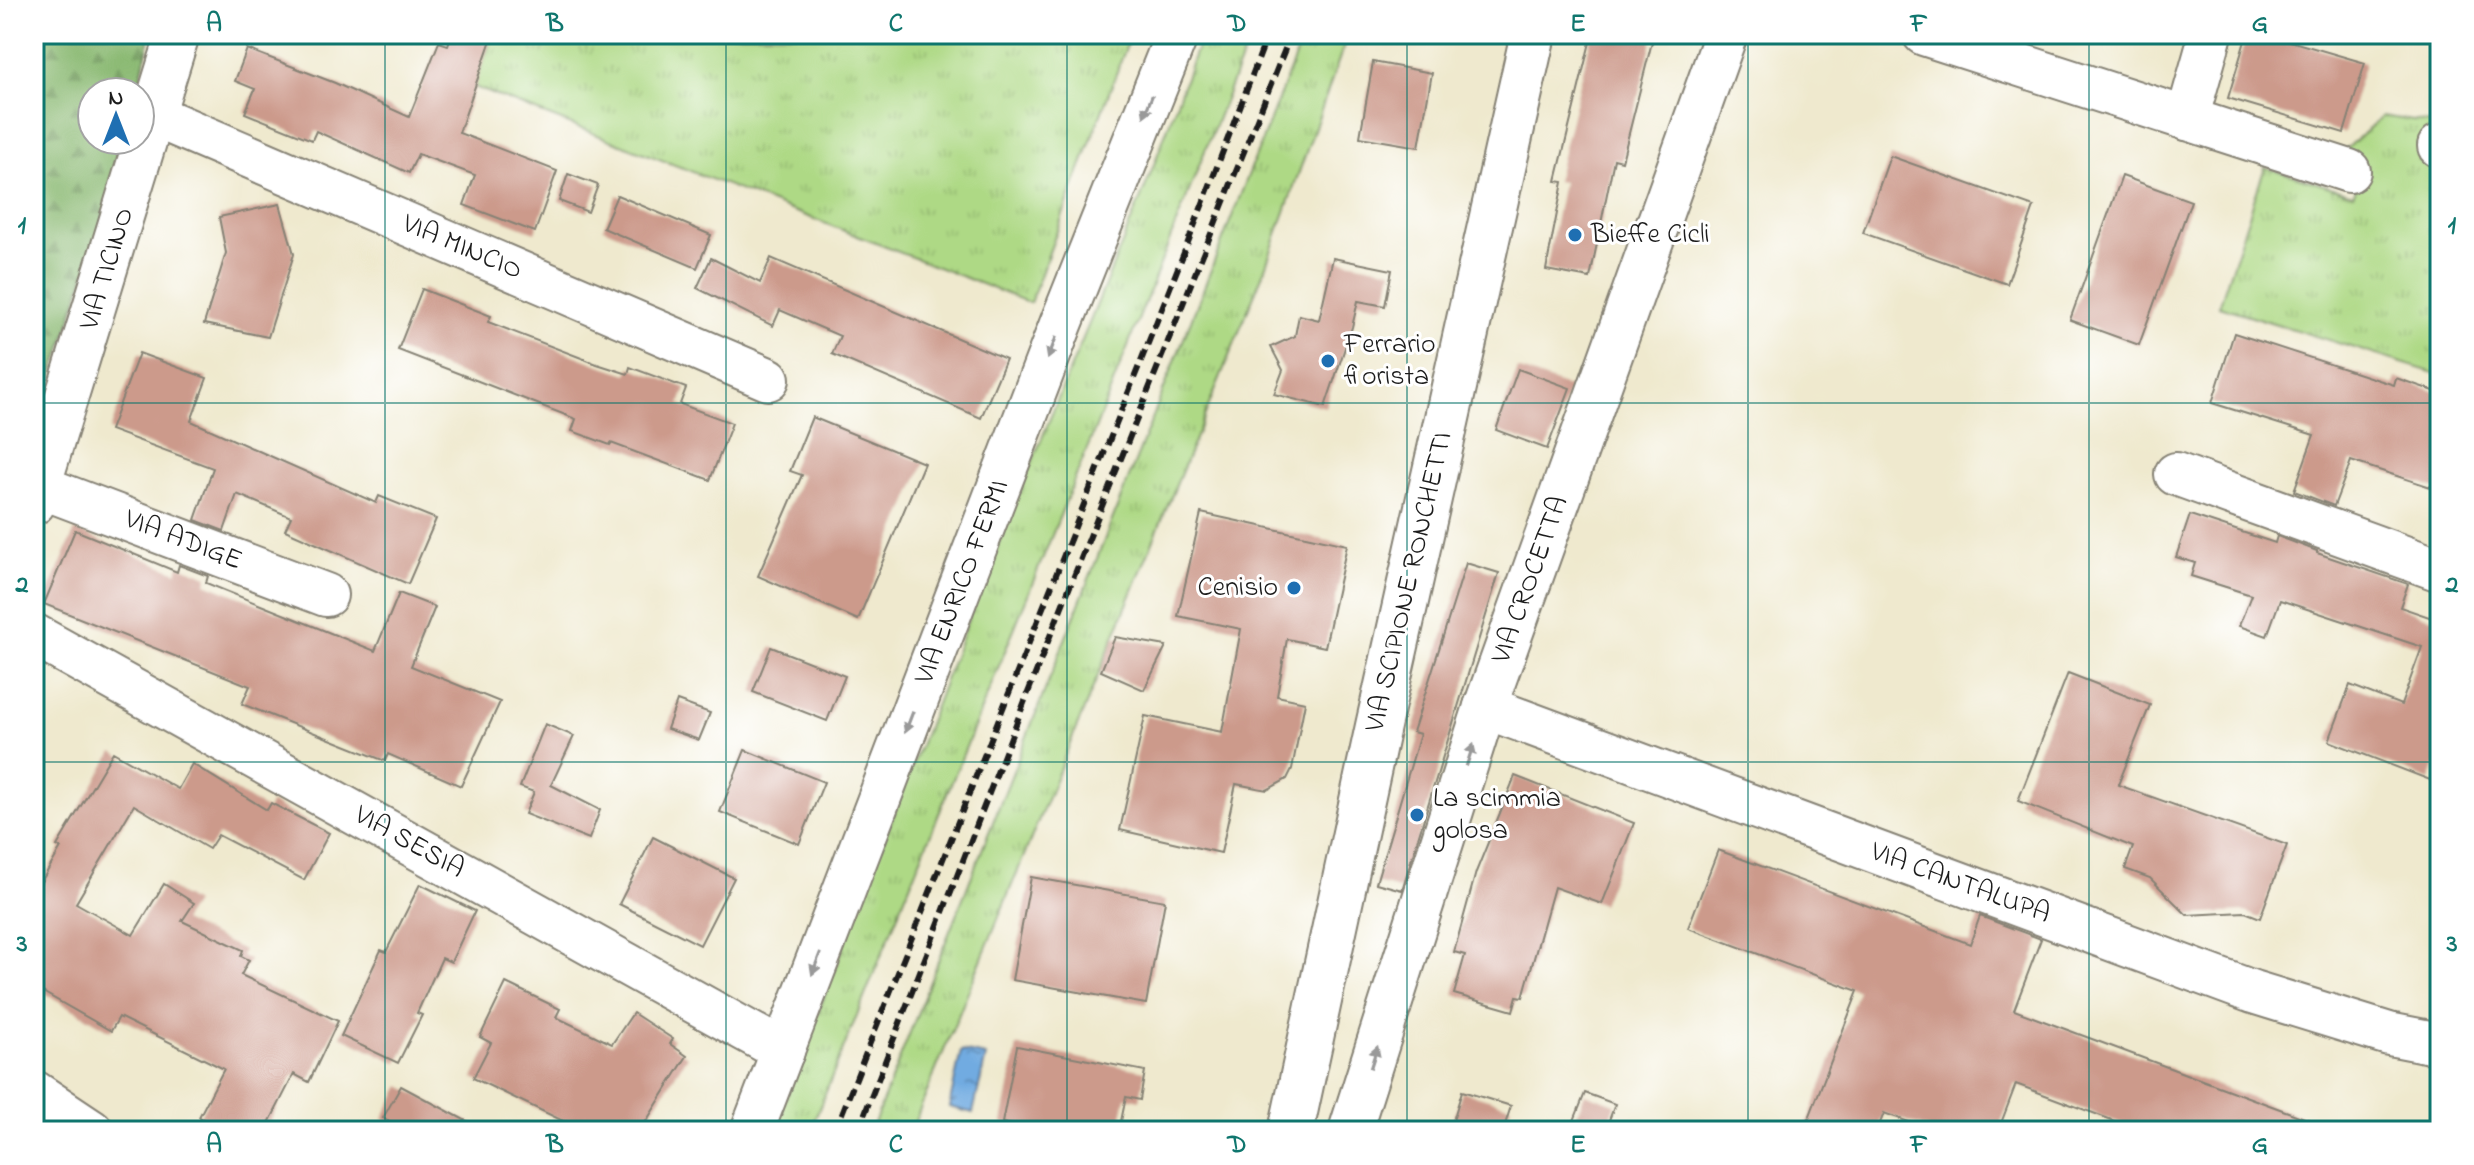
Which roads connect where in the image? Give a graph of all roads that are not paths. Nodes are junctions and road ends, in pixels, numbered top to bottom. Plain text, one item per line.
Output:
1 (178, 34) edge
2 (1177, 34) edge
3 (1533, 34) edge
4 (1726, 34) edge
5 (1924, 34) edge
6 (2211, 34) edge
7 (2010, 48) edge
8 (156, 112) edge
9 (156, 116) edge
10 (2187, 119) junction
11 (143, 156) edge
12 (2349, 171) dead end
13 (768, 379) dead end
14 (2176, 474) dead end
15 (38, 495) edge
16 (2440, 570) edge
17 (326, 595) dead end
18 (34, 635) edge
19 (1485, 707) junction
20 (2440, 1044) edge
21 (783, 1051) junction
22 (34, 1093) edge
23 (91, 1131) edge
24 (752, 1131) edge
25 (1291, 1131) edge
26 (1350, 1131) edge

1 - 8 street, VIA TICINO
2 -> 21 street, VIA ENRICO FERMI
3 - 25 main road, VIA SCIPIONE RONCHETTI
4 - 19 street, VIA CROCETTA
5 - 7 street
6 - 10 street
7 - 10 street
9 - 13 street, VIA MINCIO
10 - 12 street
11 - 15 street, VIA TICINO
14 - 16 street
15 - 17 street, VIA ADIGE
18 - 21 street, VIA SESIA
19 - 20 street, VIA CANTALUPA
26 -> 19 street, VIA CROCETTA
21 - 24 street, VIA ENRICO FERMI
22 - 23 main road

